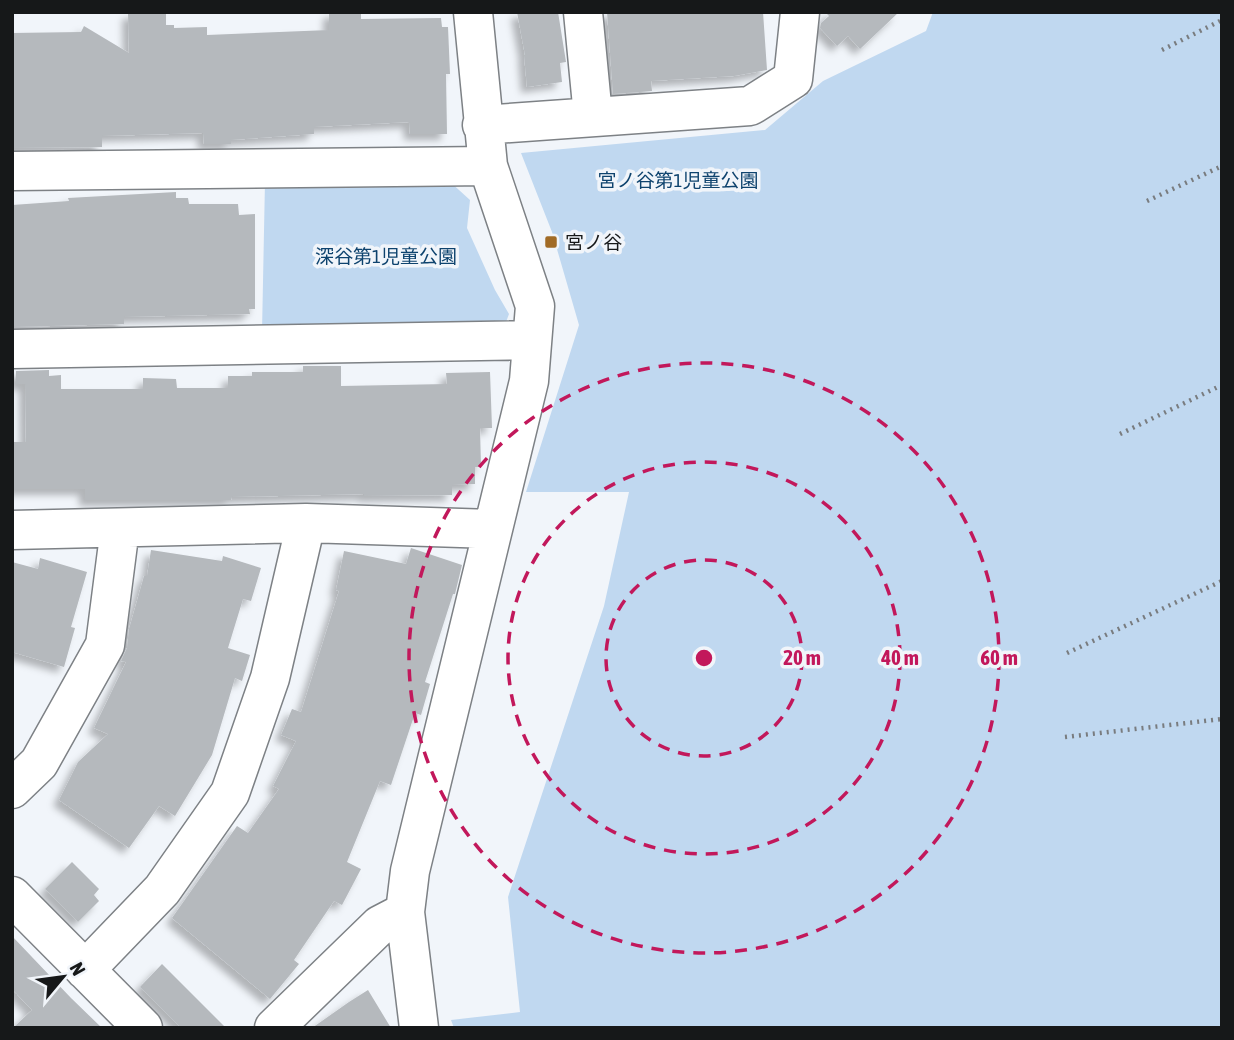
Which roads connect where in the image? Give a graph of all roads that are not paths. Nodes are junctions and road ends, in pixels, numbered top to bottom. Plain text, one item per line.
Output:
1 (473, 12) edge
2 (583, 12) edge
3 (800, 12) edge
4 (593, 116) junction
5 (482, 125) junction
6 (488, 166) junction
7 (12, 171) edge
8 (532, 340) junction
9 (12, 349) edge
10 (306, 523) junction
11 (120, 528) junction
12 (492, 529) junction
13 (12, 530) edge
14 (12, 789) edge
15 (12, 896) edge
16 (405, 912) junction
17 (85, 970) junction
18 (143, 1028) edge
19 (274, 1028) edge
20 (419, 1028) edge

1 - 5 street
2 - 4 street
3 - 4 street
4 - 5 street
5 - 6 street
6 - 7 street
6 - 8 street
8 - 9 street
8 - 12 street
10 - 11 street
10 - 12 street
10 - 17 street
11 - 13 street
11 - 14 street
12 - 16 street
15 - 17 street
16 - 19 street
16 - 20 street
17 - 18 street

